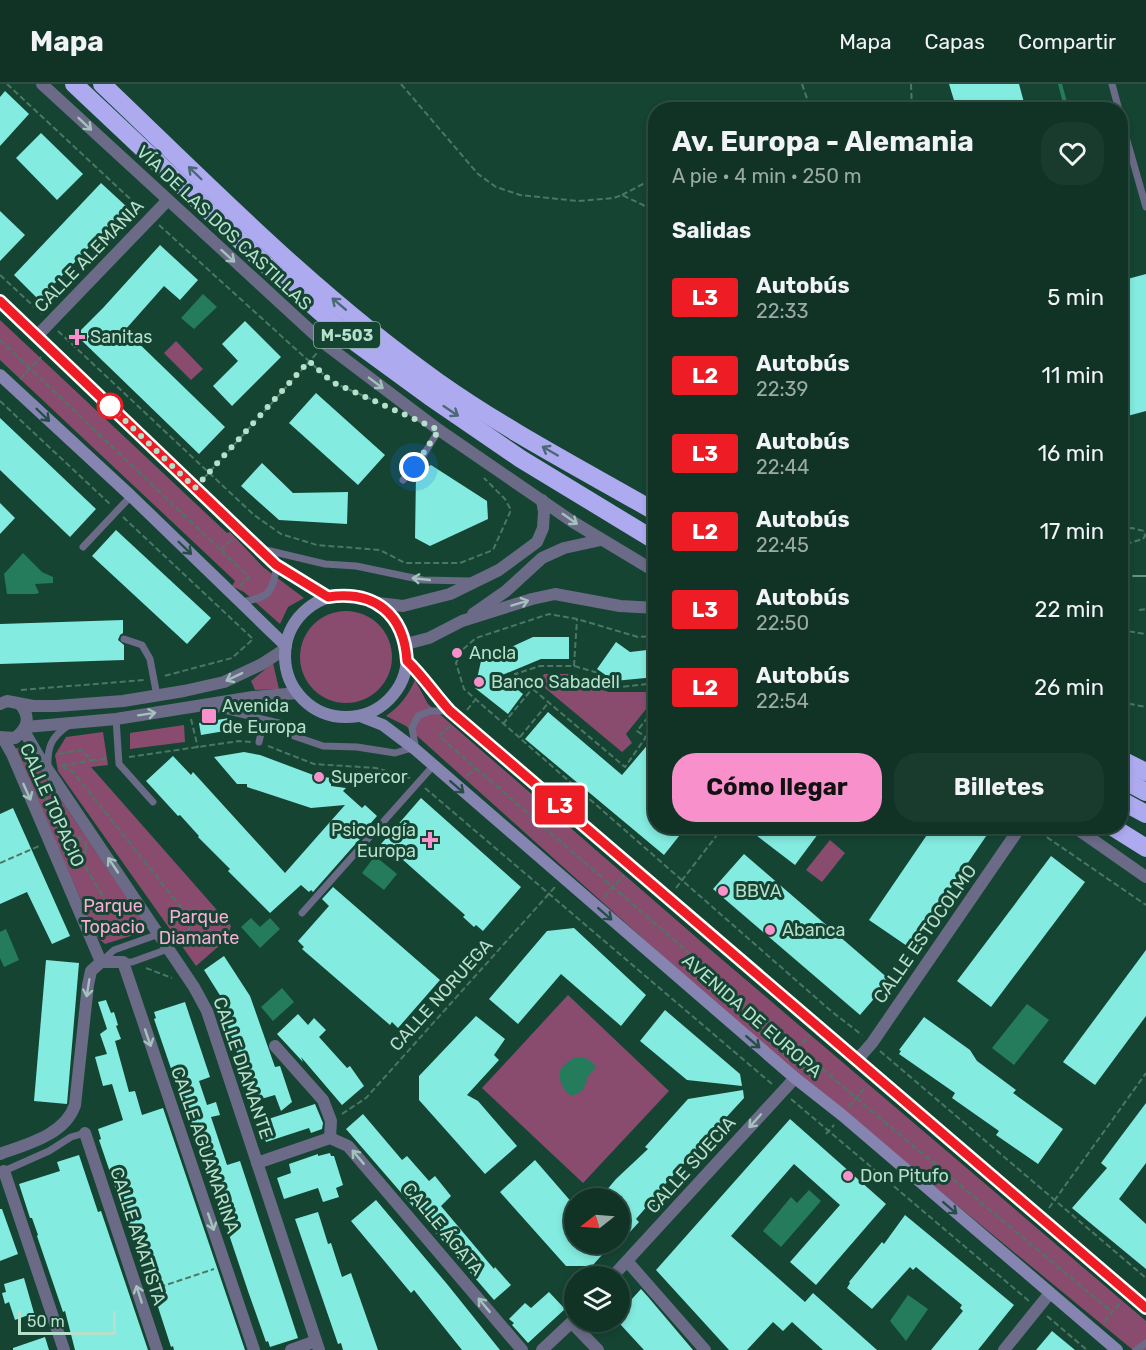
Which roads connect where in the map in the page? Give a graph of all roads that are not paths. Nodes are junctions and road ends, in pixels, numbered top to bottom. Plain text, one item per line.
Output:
1 (42, 84) edge
2 (74, 84) edge
3 (102, 84) edge
4 (1112, 84) edge
5 (1117, 102) edge
6 (1128, 144) edge
7 (167, 201) junction
8 (1146, 207) edge
9 (0, 302) edge
10 (37, 336) junction
11 (0, 375) edge
12 (439, 430) junction
13 (403, 480) dead end
14 (131, 496) junction
15 (542, 500) junction
16 (648, 507) edge
17 (648, 536) edge
18 (601, 540) junction
19 (83, 547) dead end
20 (258, 548) junction
21 (276, 565) junction
22 (648, 567) edge
23 (479, 581) junction
24 (328, 597) junction
25 (241, 602) junction
26 (378, 603) junction
27 (648, 608) edge
28 (462, 621) junction
29 (124, 639) dead end
30 (406, 644) junction
31 (285, 647) junction
32 (407, 661) junction
33 (297, 693) junction
34 (157, 696) junction
35 (0, 704) edge
36 (20, 704) junction
37 (208, 706) junction
38 (455, 715) junction
39 (360, 716) junction
40 (116, 719) junction
41 (264, 720) junction
42 (72, 723) junction
43 (25, 729) junction
44 (2, 738) edge
45 (259, 742) road end
46 (414, 749) junction
47 (1128, 763) edge
48 (433, 766) junction
49 (49, 771) junction
50 (1146, 772) edge
51 (1128, 782) edge
52 (1146, 792) edge
53 (153, 802) dead end
54 (1128, 804) edge
55 (1146, 814) edge
56 (1015, 834) edge
57 (1084, 834) edge
58 (1124, 834) edge
59 (1146, 848) edge
60 (1146, 877) edge
61 (302, 913) dead end
62 (159, 934) junction
63 (168, 949) junction
64 (100, 962) junction
65 (127, 962) junction
66 (275, 1046) dead end
67 (857, 1060) junction
68 (795, 1078) junction
69 (85, 1133) joint
70 (330, 1138) junction
71 (0, 1154) edge
72 (257, 1163) junction
73 (4, 1170) joint
74 (627, 1262) junction
75 (623, 1266) edge
76 (1050, 1293) junction
77 (1146, 1308) edge
78 (564, 1330) edge
79 (582, 1332) edge
80 (1146, 1343) edge
81 (318, 1346) edge
82 (64, 1350) edge
83 (157, 1350) edge
84 (254, 1350) edge
85 (291, 1350) edge
86 (522, 1350) edge
87 (542, 1350) edge
88 (598, 1350) edge
89 (705, 1350) edge
90 (1004, 1350) edge
91 (1117, 1350) edge
92 (1136, 1350) edge

1 -> 7 street, VÍA DE LAS DOS CASTILLAS
2 -> 17 highway, M-503
16 -> 3 highway, M-503
4 - 5 lane
6 - 8 lane
7 - 10 street, CALLE ALEMANIA
7 -> 12 street, VÍA DE LAS DOS CASTILLAS
9 - 10 street
10 - 20 street
11 -> 14 street
12 - 13 lane
12 - 15 street, VÍA DE LAS DOS CASTILLAS
14 - 19 lane
14 -> 25 street
15 -> 18 street, VÍA DE LAS DOS CASTILLAS
15 - 23 street
18 - 22 street, VÍA DE LAS DOS CASTILLAS
18 - 28 street
20 - 21 street
23 -> 20 lane
21 - 24 street
21 - 25 lane
23 - 26 street
24 - 26 street
24 - 31 street
25 - 31 street
26 - 30 street
28 -> 27 street
28 - 30 street
29 - 34 lane
30 - 32 street
31 - 33 street
31 -> 34 street
32 - 38 street, AVENIDA DE EUROPA
32 - 39 street
33 - 37 street
33 - 39 street
34 - 36 street
35 - 36 street
36 - 43 street, CALLE DIAMANTE
40 -> 37 street
37 - 41 lane
38 - 46 lane
38 - 67 street, AVENIDA DE EUROPA
39 - 46 street, AVENIDA DE EUROPA
40 - 42 street
40 - 53 lane
41 - 45 lane
41 - 46 lane
42 - 43 street
42 - 49 lane
43 - 44 street
43 - 49 street, CALLE DIAMANTE
44 -> 64 street, CALLE TOPACIO
46 - 48 street, AVENIDA DE EUROPA
47 - 50 highway
48 - 61 lane
48 -> 68 street, AVENIDA DE EUROPA
62 -> 49 street, CALLE DIAMANTE
51 - 52 highway
54 - 55 highway
56 - 67 street, CALLE ESTOCOLMO
57 - 60 street
58 - 59 highway
62 - 63 street, CALLE DIAMANTE
62 - 64 lane
63 - 65 lane
63 - 72 street, CALLE DIAMANTE
64 - 65 street
64 -> 71 street
65 -> 84 street, CALLE AGUAMARINA
66 - 70 street
67 - 77 street, AVENIDA DE EUROPA
68 -> 74 street, CALLE SUECIA
68 -> 76 street, AVENIDA DE EUROPA
69 - 73 lane
83 -> 69 street, CALLE AMATISTA
70 - 72 street
86 -> 70 street, CALLE ÁGATA
72 - 81 street, CALLE DIAMANTE
73 - 82 street
74 - 75 street, CALLE SUECIA
74 - 89 street
76 - 90 street
76 - 91 street, AVENIDA DE EUROPA
78 - 87 street
79 - 88 street
80 - 92 lane
81 - 85 street

